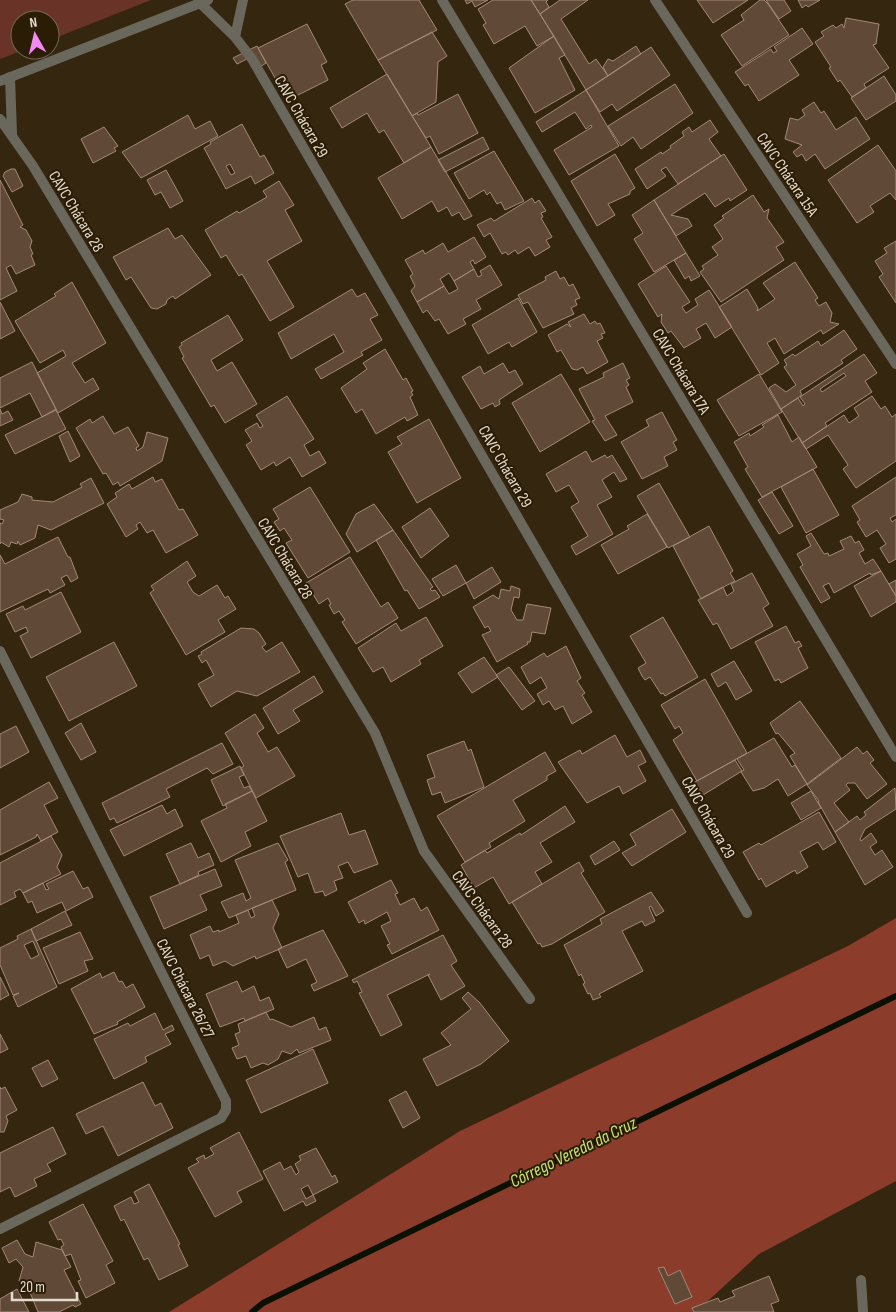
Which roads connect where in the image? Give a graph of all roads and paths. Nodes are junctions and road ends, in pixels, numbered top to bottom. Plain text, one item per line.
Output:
1 (243, 0) edge
2 (442, 0) edge
3 (655, 0) edge
4 (204, 2) edge
5 (235, 36) junction
6 (5, 79) edge
7 (0, 119) edge
8 (12, 134) junction
9 (896, 364) edge
10 (0, 650) edge
11 (896, 757) edge
12 (747, 913) dead end
13 (530, 999) dead end
14 (0, 1229) edge
15 (861, 1280) dead end
16 (863, 1312) edge

1 - 5 street
2 - 11 street, CAVC Chácara 17A
3 - 9 street, CAVC Chácara 15A
4 - 5 street, CAVC Chácara 29
4 - 6 street
5 - 12 street, CAVC Chácara 29
6 - 8 street, CAVC Chácara 28
7 - 8 street, CAVC Chácara 28
8 - 13 street, CAVC Chácara 28
10 - 14 street, CAVC Chácara 26/27
15 - 16 street

